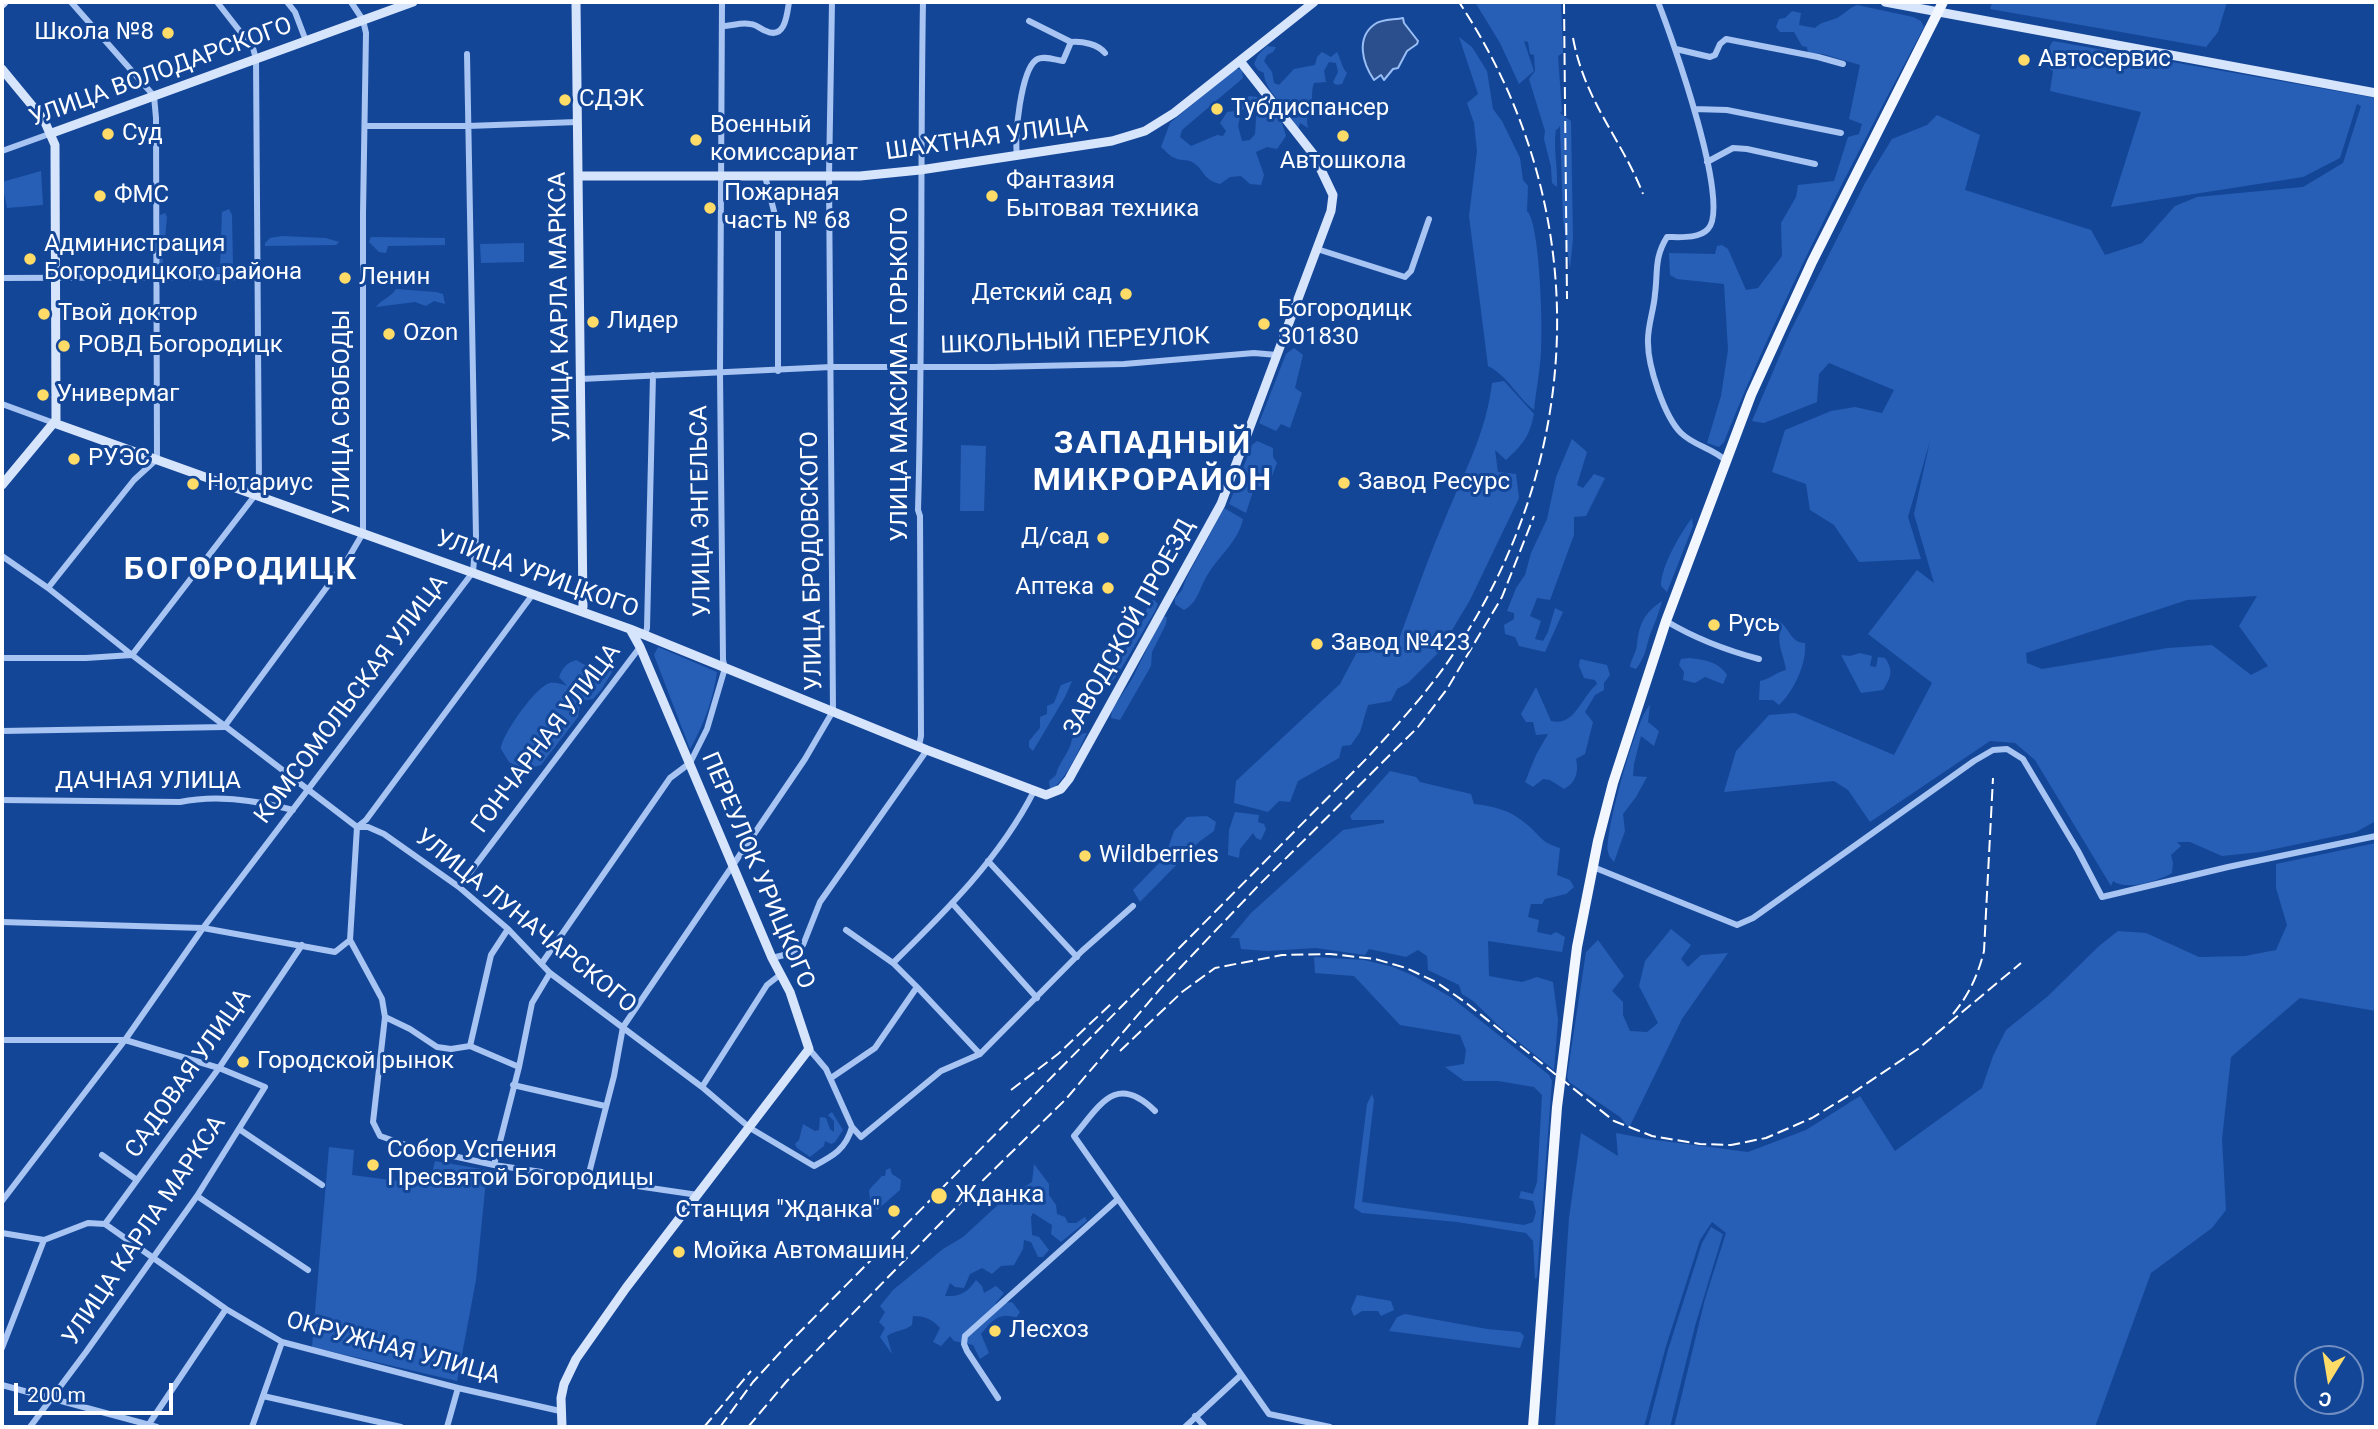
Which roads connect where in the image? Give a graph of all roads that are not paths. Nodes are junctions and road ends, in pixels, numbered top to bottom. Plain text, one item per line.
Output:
1 (71, 2) edge
2 (217, 2) edge
3 (286, 2) edge
4 (351, 2) edge
5 (413, 2) edge
6 (576, 2) edge
7 (722, 2) edge
8 (789, 2) edge
9 (832, 2) edge
10 (923, 2) edge
11 (1314, 2) edge
12 (1658, 2) edge
13 (1885, 2) edge
14 (1940, 7) edge
15 (363, 20) junction
16 (1029, 21) dead end
17 (722, 26) junction
18 (306, 41) junction
19 (1071, 42) junction
20 (1676, 49) junction
21 (1105, 53) dead end
22 (467, 54) dead end
23 (256, 59) junction
24 (1240, 61) junction
25 (1843, 64) dead end
26 (2, 69) edge
27 (2376, 93) edge
28 (154, 96) junction
29 (1694, 109) junction
30 (577, 122) junction
31 (365, 126) junction
32 (468, 127) junction
33 (1841, 133) dead end
34 (51, 134) junction
35 (2, 151) edge
36 (1017, 155) junction
37 (1707, 162) junction
38 (1815, 164) dead end
39 (920, 170) junction
40 (721, 175) junction
41 (578, 176) junction
42 (765, 176) junction
43 (829, 176) junction
44 (1429, 219) dead end
45 (1317, 249) junction
46 (261, 277) junction
47 (2, 278) edge
48 (55, 278) junction
49 (156, 278) junction
50 (1277, 355) junction
51 (831, 367) junction
52 (922, 368) junction
53 (778, 371) junction
54 (720, 373) junction
55 (653, 375) junction
56 (581, 379) junction
57 (2, 404) edge
58 (54, 423) junction
59 (158, 459) junction
60 (1726, 461) junction
61 (2, 485) edge
62 (256, 494) junction
63 (363, 533) junction
64 (2, 556) edge
65 (473, 572) junction
66 (47, 588) junction
67 (533, 594) junction
68 (581, 611) junction
69 (1666, 621) junction
70 (630, 629) junction
71 (645, 635) junction
72 (661, 642) junction
73 (640, 647) junction
74 (132, 655) junction
75 (2, 658) edge
76 (1759, 659) dead end
77 (646, 662) junction
78 (725, 668) junction
79 (834, 711) junction
80 (224, 727) junction
81 (2, 731) edge
82 (923, 748) junction
83 (690, 763) junction
84 (309, 790) junction
85 (1034, 791) junction
86 (1053, 794) joint
87 (2, 800) edge
88 (293, 810) junction
89 (357, 827) junction
90 (2376, 836) edge
91 (988, 861) junction
92 (732, 864) junction
93 (1593, 867) junction
94 (459, 887) junction
95 (952, 903) junction
96 (1133, 906) dead end
97 (2, 922) edge
98 (203, 928) junction
99 (508, 929) junction
100 (846, 930) dead end
101 (350, 940) junction
102 (302, 945) junction
103 (1077, 957) junction
104 (772, 958) junction
105 (542, 963) junction
106 (893, 964) junction
107 (550, 973) junction
108 (780, 974) junction
109 (917, 987) junction
110 (1037, 998) junction
111 (385, 1017) junction
112 (623, 1027) junction
113 (2, 1040) edge
114 (125, 1040) junction
115 (470, 1046) junction
116 (810, 1048) junction
117 (980, 1054) junction
118 (519, 1067) junction
119 (219, 1068) junction
120 (831, 1078) junction
121 (513, 1085) junction
122 (702, 1087) junction
123 (605, 1107) junction
124 (1155, 1111) dead end
125 (852, 1127) junction
126 (750, 1128) junction
127 (239, 1129) junction
128 (102, 1155) dead end
129 (494, 1165) junction
130 (588, 1177) junction
131 (137, 1180) junction
132 (322, 1185) dead end
133 (698, 1195) junction
134 (197, 1196) junction
135 (1118, 1199) junction
136 (2, 1201) edge
137 (106, 1224) junction
138 (2, 1233) edge
139 (44, 1240) junction
140 (151, 1258) junction
141 (308, 1270) dead end
142 (226, 1309) junction
143 (282, 1342) junction
144 (2, 1348) edge
145 (1241, 1375) junction
146 (2, 1385) edge
147 (458, 1388) junction
148 (263, 1396) junction
149 (998, 1398) dead end
150 (50, 1399) junction
151 (560, 1412) junction
152 (1195, 1416) junction
153 (147, 1426) edge
154 (30, 1427) edge
155 (157, 1427) edge
156 (252, 1427) edge
157 (401, 1427) edge
158 (447, 1427) edge
159 (562, 1427) edge
160 (1185, 1427) edge
161 (1205, 1427) edge
162 (1330, 1427) edge
163 (1533, 1427) edge

1 - 28 street
2 - 23 street
3 - 18 street
4 - 15 street, УЛИЦА СВОБОДЫ
5 - 15 street, УЛИЦА ВОЛОДАРСКОГО
6 - 30 street, УЛИЦА КАРЛА МАРКСА
7 - 17 street, УЛИЦА ЭНГЕЛЬСА
8 - 17 street
9 - 43 street, УЛИЦА БРОДОВСКОГО
10 - 39 street, УЛИЦА МАКСИМА ГОРЬКОГО
11 - 24 street, ШАХТНАЯ УЛИЦА
12 - 20 street
13 - 14 street
14 - 27 street
14 - 60 main road
15 - 18 street, УЛИЦА ВОЛОДАРСКОГО
15 - 31 street, УЛИЦА СВОБОДЫ
16 - 19 street
17 - 40 street, УЛИЦА ЭНГЕЛЬСА
18 - 23 street, УЛИЦА ВОЛОДАРСКОГО
19 - 21 street
19 - 36 street
20 - 25 street
20 - 29 street
22 - 32 street, КОМСОМОЛЬСКАЯ УЛИЦА
23 - 28 street, УЛИЦА ВОЛОДАРСКОГО
23 - 46 street
24 - 36 street, ШАХТНАЯ УЛИЦА
24 - 45 street, ЗАВОДСКОЙ ПРОЕЗД
26 - 34 street
28 - 34 street, УЛИЦА ВОЛОДАРСКОГО
28 - 49 street
29 - 33 street
29 - 37 street
30 - 32 street
30 - 41 street, УЛИЦА КАРЛА МАРКСА
31 - 32 street
31 - 63 street, УЛИЦА СВОБОДЫ
32 - 65 street, КОМСОМОЛЬСКАЯ УЛИЦА
34 - 35 street, УЛИЦА ВОЛОДАРСКОГО
34 - 48 street
36 - 39 street, ШАХТНАЯ УЛИЦА
37 - 38 street
37 - 60 street
39 - 43 street, ШАХТНАЯ УЛИЦА
39 - 52 street, УЛИЦА МАКСИМА ГОРЬКОГО
40 - 41 street, ШАХТНАЯ УЛИЦА
40 - 42 street, ШАХТНАЯ УЛИЦА
40 - 54 street, УЛИЦА ЭНГЕЛЬСА
41 - 56 street, УЛИЦА КАРЛА МАРКСА
42 - 43 street, ШАХТНАЯ УЛИЦА
42 - 53 street
43 - 51 street, УЛИЦА БРОДОВСКОГО
44 - 45 street
45 - 50 street, ЗАВОДСКОЙ ПРОЕЗД
46 - 49 street
46 - 62 street
47 - 48 street
48 - 49 street
48 - 58 street
49 - 59 street
50 - 52 street, ШКОЛЬНЫЙ ПЕРЕУЛОК
50 - 86 street, ЗАВОДСКОЙ ПРОЕЗД
51 - 52 street, ШКОЛЬНЫЙ ПЕРЕУЛОК
51 - 53 street, ШКОЛЬНЫЙ ПЕРЕУЛОК
51 - 79 street, УЛИЦА БРОДОВСКОГО
52 - 82 street, УЛИЦА МАКСИМА ГОРЬКОГО
53 - 54 street, ШКОЛЬНЫЙ ПЕРЕУЛОК
54 - 55 street, ШКОЛЬНЫЙ ПЕРЕУЛОК
54 - 78 street, УЛИЦА ЭНГЕЛЬСА
55 - 56 street, ШКОЛЬНЫЙ ПЕРЕУЛОК
55 - 71 street, ГОНЧАРНАЯ УЛИЦА
56 - 68 street, УЛИЦА КАРЛА МАРКСА
57 - 58 street, УЛИЦА УРИЦКОГО
58 - 59 street, УЛИЦА УРИЦКОГО
58 - 61 street
59 - 62 street, УЛИЦА УРИЦКОГО
59 - 66 street
60 - 69 main road
62 - 63 street, УЛИЦА УРИЦКОГО
62 - 74 street
63 - 65 street, УЛИЦА УРИЦКОГО
63 - 80 street, УЛИЦА СВОБОДЫ
64 - 66 street, УЛИЦА ЛУНАЧАРСКОГО
65 - 67 street, УЛИЦА УРИЦКОГО
65 - 84 street, КОМСОМОЛЬСКАЯ УЛИЦА
66 - 74 street, УЛИЦА ЛУНАЧАРСКОГО
67 - 68 street, УЛИЦА УРИЦКОГО
67 - 89 street
68 - 70 street, УЛИЦА УРИЦКОГО
69 - 76 street
69 - 93 main road
70 - 71 street, УЛИЦА УРИЦКОГО
70 - 73 street, ПЕРЕУЛОК УРИЦКОГО
71 - 72 street, УЛИЦА УРИЦКОГО
72 - 77 street
72 - 78 street, УЛИЦА УРИЦКОГО
73 - 77 street, ПЕРЕУЛОК УРИЦКОГО
73 - 94 street, ГОНЧАРНАЯ УЛИЦА
74 - 75 street
74 - 80 street, УЛИЦА ЛУНАЧАРСКОГО
77 - 83 street, ПЕРЕУЛОК УРИЦКОГО
78 - 79 street, УЛИЦА УРИЦКОГО
78 - 83 street, УЛИЦА ЭНГЕЛЬСА
79 - 82 street, УЛИЦА УРИЦКОГО
79 - 92 street, УЛИЦА БРОДОВСКОГО
80 - 81 street
80 - 84 street, УЛИЦА ЛУНАЧАРСКОГО
82 - 85 street, УЛИЦА УРИЦКОГО
82 - 104 street
83 - 92 street, ПЕРЕУЛОК УРИЦКОГО
83 - 105 street, УЛИЦА ЭНГЕЛЬСА
84 - 88 street, КОМСОМОЛЬСКАЯ УЛИЦА
84 - 89 street, УЛИЦА ЛУНАЧАРСКОГО
85 - 86 street, УЛИЦА УРИЦКОГО
85 - 91 street
87 - 88 street, ДАЧНАЯ УЛИЦА
88 - 98 street, КОМСОМОЛЬСКАЯ УЛИЦА
89 - 94 street, УЛИЦА ЛУНАЧАРСКОГО
89 - 101 street
90 - 93 street
91 - 95 street
91 - 103 street
92 - 104 street, ПЕРЕУЛОК УРИЦКОГО
92 - 112 street, УЛИЦА БРОДОВСКОГО
93 - 163 main road
94 - 99 street, УЛИЦА ЛУНАЧАРСКОГО
95 - 106 street
95 - 110 street
96 - 103 street
97 - 98 street
98 - 102 street
98 - 114 street, КОМСОМОЛЬСКАЯ УЛИЦА
99 - 105 street, УЛИЦА ЛУНАЧАРСКОГО
99 - 115 street
100 - 106 street
101 - 102 street
101 - 111 street
102 - 119 street, САДОВАЯ УЛИЦА
103 - 110 street
104 - 108 street, ПЕРЕУЛОК УРИЦКОГО
105 - 107 street, УЛИЦА ЛУНАЧАРСКОГО
106 - 109 street
107 - 112 street, УЛИЦА ЛУНАЧАРСКОГО
107 - 118 street
108 - 116 street, ПЕРЕУЛОК УРИЦКОГО
108 - 122 street
109 - 117 street
109 - 120 street
110 - 117 street
111 - 115 street
111 - 129 street
112 - 122 street, УЛИЦА ЛУНАЧАРСКОГО
112 - 123 street, УЛИЦА БРОДОВСКОГО
113 - 114 street
114 - 119 street
114 - 136 street, КОМСОМОЛЬСКАЯ УЛИЦА
115 - 118 street
116 - 120 street, ПЕРЕУЛОК УРИЦКОГО
116 - 126 street
117 - 125 street
118 - 121 street
119 - 127 street, УЛИЦА КАРЛА МАРКСА
119 - 131 street, САДОВАЯ УЛИЦА
120 - 125 street, ПЕРЕУЛОК УРИЦКОГО
121 - 123 street
121 - 129 street
122 - 126 street, УЛИЦА ЛУНАЧАРСКОГО
123 - 130 street, УЛИЦА БРОДОВСКОГО
124 - 135 street
125 - 126 street, УЛИЦА ЛУНАЧАРСКОГО
126 - 133 street
127 - 132 street
127 - 134 street, УЛИЦА КАРЛА МАРКСА
128 - 131 street
129 - 130 street
130 - 133 street
131 - 137 street, САДОВАЯ УЛИЦА
133 - 151 street
134 - 140 street, УЛИЦА КАРЛА МАРКСА
134 - 141 street
135 - 145 street
135 - 149 street
137 - 139 street
137 - 140 street, ОКРУЖНАЯ УЛИЦА
138 - 139 street
139 - 144 street
140 - 142 street, ОКРУЖНАЯ УЛИЦА
140 - 150 street, УЛИЦА КАРЛА МАРКСА
142 - 143 street, ОКРУЖНАЯ УЛИЦА
142 - 153 street
143 - 147 street, ОКРУЖНАЯ УЛИЦА
143 - 148 street
145 - 152 street
145 - 162 street
146 - 150 street
147 - 151 street, ОКРУЖНАЯ УЛИЦА
147 - 158 street
148 - 156 street
148 - 157 street
150 - 153 street
150 - 154 street, УЛИЦА КАРЛА МАРКСА
151 - 159 street
152 - 160 street
152 - 161 street
153 - 155 street

